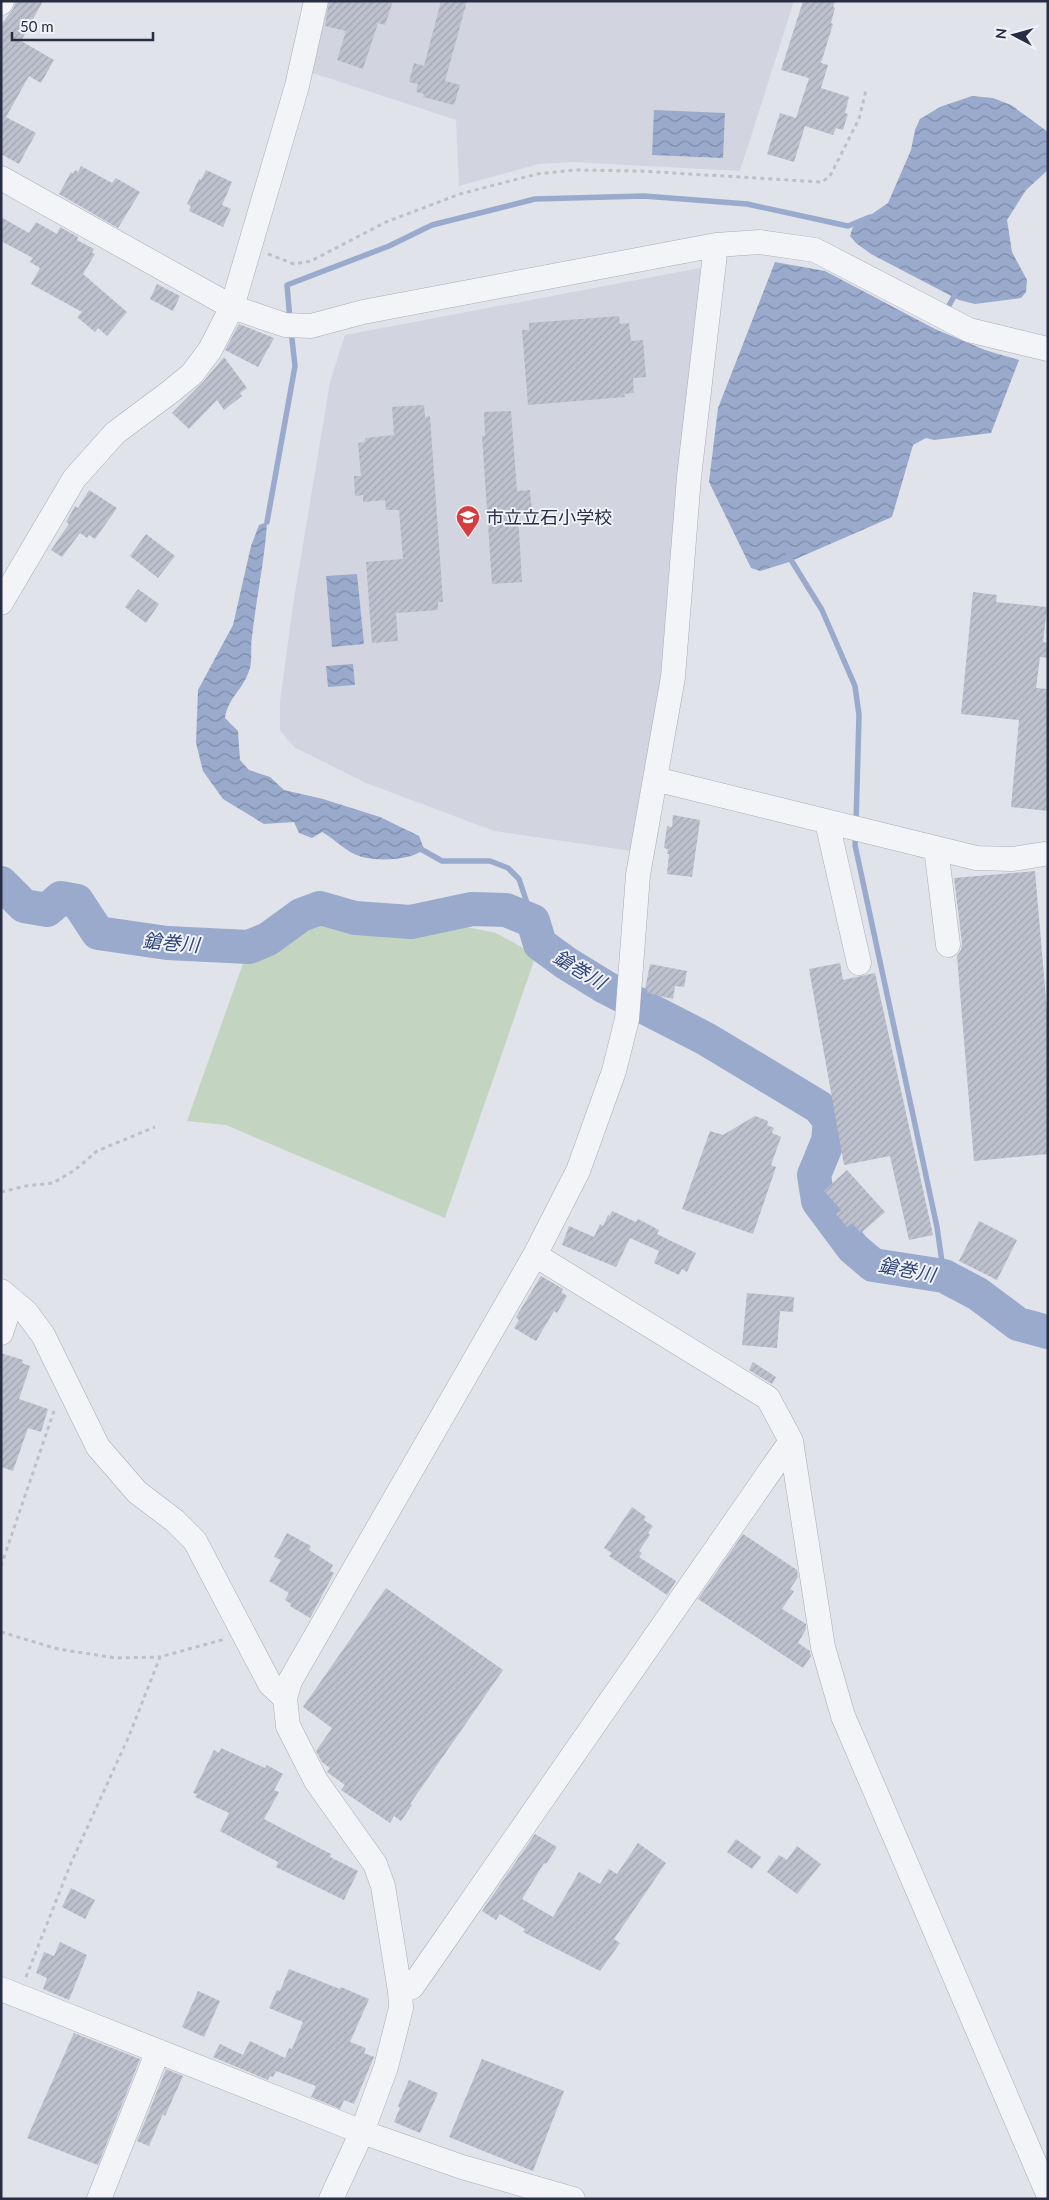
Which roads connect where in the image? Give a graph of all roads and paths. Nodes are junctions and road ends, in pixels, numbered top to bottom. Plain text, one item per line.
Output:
1 (316, 1) edge
2 (866, 90) dead end
3 (1, 178) edge
4 (716, 245) junction
5 (250, 247) junction
6 (232, 307) junction
7 (1048, 349) edge
8 (1, 603) edge
9 (655, 779) junction
10 (827, 822) junction
11 (936, 848) junction
12 (1044, 854) dead end
13 (948, 945) dead end
14 (859, 963) dead end
15 (155, 1127) dead end
16 (1, 1192) edge
17 (535, 1255) junction
18 (7, 1296) edge
19 (1, 1333) edge
20 (64, 1381) junction
21 (791, 1441) junction
22 (1, 1566) edge
23 (1, 1632) edge
24 (244, 1633) junction
25 (160, 1657) junction
26 (285, 1698) junction
27 (10, 1992) edge
28 (400, 1992) junction
29 (158, 2050) junction
30 (362, 2132) junction
31 (1048, 2194) edge
32 (99, 2199) edge
33 (331, 2199) edge
34 (573, 2199) edge

1 - 5 street
2 - 5 path
3 - 6 street
4 - 6 street
4 - 7 street
4 - 9 street
5 - 6 street
6 - 8 street
9 - 10 street
9 - 17 street
10 - 11 street
10 - 14 street
11 - 12 street
11 - 13 street
15 - 16 path
17 - 21 street
17 - 26 street
18 - 19 street
18 - 20 street
20 - 22 path
20 - 24 street
21 - 28 street
21 - 31 street
23 - 25 path
24 - 25 path
24 - 26 street
25 - 27 path
26 - 28 street
27 - 29 street
28 - 30 street
29 - 30 street
29 - 32 street
30 - 33 street
30 - 34 street

